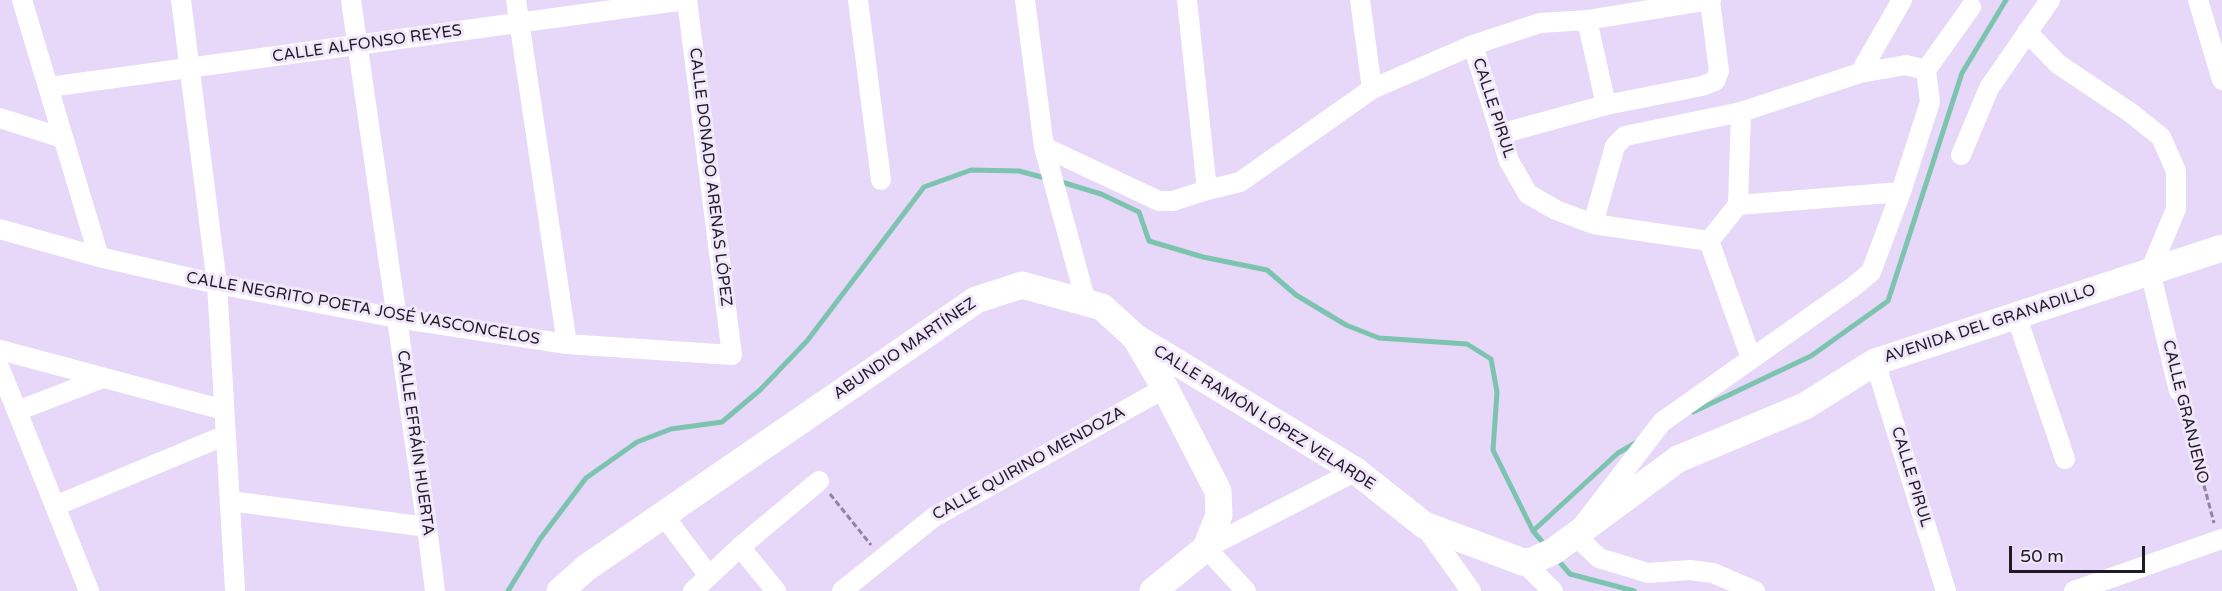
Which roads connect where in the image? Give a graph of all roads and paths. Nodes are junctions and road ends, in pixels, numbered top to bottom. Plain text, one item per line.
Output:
1 (22, 0) edge
2 (181, 0) edge
3 (351, 0) edge
4 (516, 0) edge
5 (686, 0) edge
6 (858, 0) edge
7 (1025, 0) edge
8 (1187, 0) edge
9 (1360, 0) edge
10 (1902, 0) edge
11 (2050, 0) edge
12 (2198, 0) edge
13 (1711, 1) edge
14 (1971, 7) dead end
15 (1587, 20) junction
16 (519, 23) junction
17 (2027, 32) junction
18 (357, 45) junction
19 (1473, 45) junction
20 (189, 68) junction
21 (1926, 70) junction
22 (1860, 73) junction
23 (2222, 80) edge
24 (49, 87) junction
25 (1372, 88) junction
26 (1606, 105) junction
27 (1741, 112) junction
28 (0, 118) edge
29 (1501, 137) junction
30 (63, 138) junction
31 (1045, 151) junction
32 (1961, 155) dead end
33 (881, 180) dead end
34 (1207, 190) junction
35 (1901, 192) junction
36 (1738, 205) junction
37 (1593, 224) junction
38 (0, 229) edge
39 (1708, 241) junction
40 (2222, 248) edge
41 (99, 257) junction
42 (2150, 271) junction
43 (217, 284) junction
44 (1086, 302) junction
45 (2016, 315) junction
46 (397, 318) junction
47 (1136, 337) junction
48 (567, 344) junction
49 (0, 350) edge
50 (732, 355) joint
51 (1751, 358) junction
52 (1875, 362) junction
53 (0, 369) edge
54 (103, 378) junction
55 (1165, 388) junction
56 (2179, 391) joint
57 (224, 410) junction
58 (17, 411) junction
59 (226, 435) junction
60 (2065, 459) dead end
61 (1356, 471) junction
62 (819, 481) joint
63 (230, 501) junction
64 (55, 506) junction
65 (664, 516) junction
66 (1424, 525) junction
67 (427, 527) junction
68 (1575, 535) junction
69 (2220, 540) edge
70 (740, 547) junction
71 (1206, 548) junction
72 (881, 558) junction
73 (1536, 558) junction
74 (709, 576) junction
75 (88, 587) edge
76 (235, 590) edge
77 (435, 591) edge
78 (560, 591) edge
79 (693, 591) edge
80 (776, 591) edge
81 (842, 591) edge
82 (1153, 591) edge
83 (1246, 591) edge
84 (1471, 591) edge
85 (1553, 591) edge
86 (1755, 591) edge
87 (1946, 591) edge
88 (2074, 591) edge

1 - 24 street
2 - 20 street
3 - 18 street, CALLE EFRÁIN HUERTA
4 - 16 street
5 - 16 street, CALLE ALFONSO REYES
5 - 50 street, CALLE DONADO ARENAS LÓPEZ
6 - 33 street
7 - 31 street
8 - 34 street
9 - 25 street
10 - 22 street
11 - 17 street
12 - 23 street
13 - 15 street
13 - 26 street
14 - 21 street
15 - 19 street
15 - 26 street
16 - 18 street, CALLE ALFONSO REYES
16 - 48 street
17 - 32 street
17 - 42 street
18 - 20 street, CALLE ALFONSO REYES
18 - 46 street, CALLE EFRÁIN HUERTA
19 - 25 street
19 - 29 street, CALLE PIRUL
20 - 24 street, CALLE ALFONSO REYES
20 - 43 street
21 - 22 street
21 - 35 street
22 - 27 street
24 - 30 street
25 - 34 street
26 - 29 street
27 - 36 street
27 - 37 street
28 - 30 street
29 - 37 street, CALLE PIRUL
30 - 41 street
31 - 34 street
31 - 44 street
35 - 36 street
35 - 51 street
36 - 39 street
37 - 39 street, CALLE PIRUL
38 - 41 street, CALLE NEGRITO POETA JOSÉ VASCONCELOS
39 - 51 street
40 - 42 street, AVENIDA DEL GRANADILLO
41 - 43 street, CALLE NEGRITO POETA JOSÉ VASCONCELOS
42 - 45 street, AVENIDA DEL GRANADILLO
42 - 56 street, CALLE GRANJENO
43 - 46 street, CALLE NEGRITO POETA JOSÉ VASCONCELOS
43 - 57 street
44 - 47 street, ABUNDIO MARTÍNEZ
44 - 65 street, ABUNDIO MARTÍNEZ
45 - 52 street, AVENIDA DEL GRANADILLO
45 - 60 street
46 - 48 street, CALLE NEGRITO POETA JOSÉ VASCONCELOS
46 - 67 street, CALLE EFRÁIN HUERTA
47 - 55 street, ABUNDIO MARTÍNEZ
47 - 61 street, CALLE RAMÓN LÓPEZ VELARDE
48 - 50 street, CALLE NEGRITO POETA JOSÉ VASCONCELOS
49 - 54 street
51 - 68 street
52 - 68 street, AVENIDA DEL GRANADILLO
52 - 87 street, CALLE PIRUL
53 - 58 street
54 - 57 street
54 - 58 street
55 - 71 street, ABUNDIO MARTÍNEZ
55 - 72 street, CALLE QUIRINO MENDOZA
56 - 69 path, CALLE GRANJENO
57 - 59 street
58 - 64 street
59 - 63 street
59 - 64 street
61 - 66 street, CALLE RAMÓN LÓPEZ VELARDE
61 - 71 street
62 - 70 street
62 - 72 path
63 - 67 street
63 - 76 street
64 - 75 street
65 - 74 street
65 - 78 street, ABUNDIO MARTÍNEZ
66 - 73 street, CALLE RAMÓN LÓPEZ VELARDE
66 - 84 street
67 - 77 street, CALLE EFRÁIN HUERTA
68 - 73 street, AVENIDA DEL GRANADILLO
68 - 86 street
69 - 88 street
70 - 74 street
70 - 80 street
71 - 82 street, ABUNDIO MARTÍNEZ
71 - 83 street
72 - 81 street, CALLE QUIRINO MENDOZA
73 - 85 street
74 - 79 street

